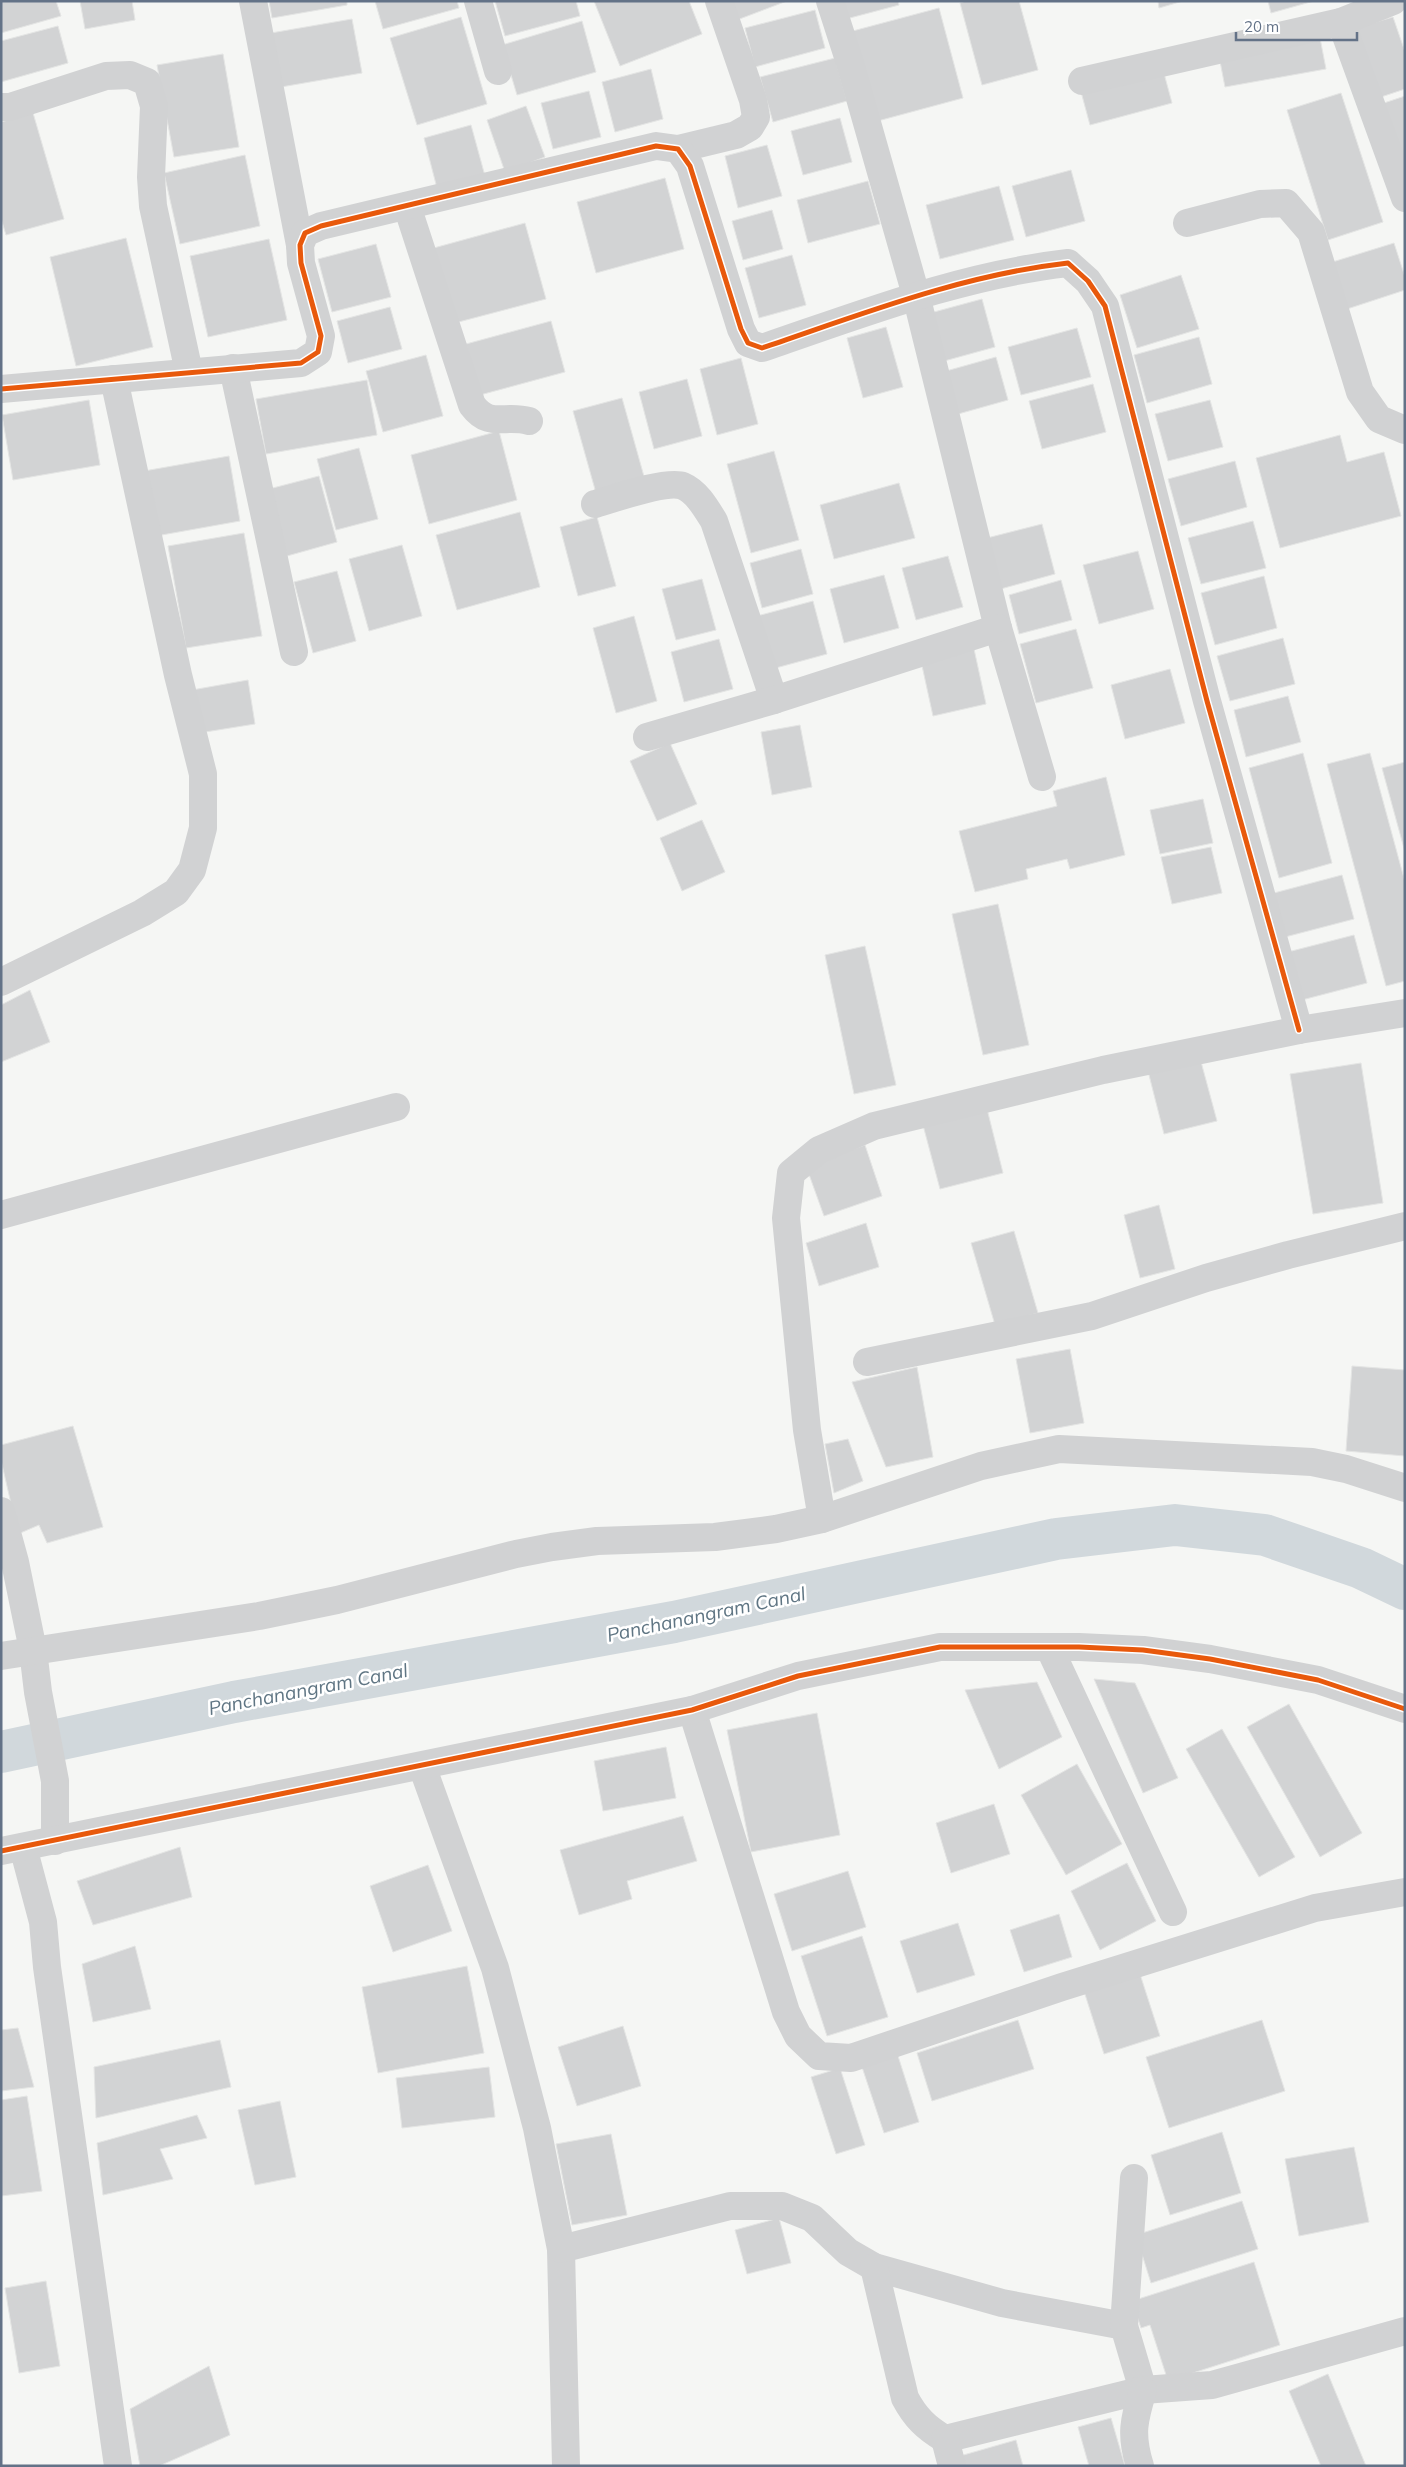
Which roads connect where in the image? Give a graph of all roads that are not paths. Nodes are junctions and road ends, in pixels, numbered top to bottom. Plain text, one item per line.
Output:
1 (253, 1) edge
2 (478, 1) edge
3 (719, 1) edge
4 (830, 1) edge
5 (1392, 1) edge
6 (1341, 22) junction
7 (498, 71) dead end
8 (1082, 81) dead end
9 (1, 106) edge
10 (678, 149) junction
11 (1405, 198) edge
12 (407, 206) junction
13 (1187, 223) dead end
14 (300, 245) junction
15 (916, 295) junction
16 (234, 368) junction
17 (188, 372) junction
18 (114, 378) junction
19 (1, 389) edge
20 (529, 421) dead end
21 (1405, 430) edge
22 (595, 504) dead end
23 (998, 628) junction
24 (294, 652) dead end
25 (774, 700) junction
26 (647, 737) dead end
27 (1042, 777) dead end
28 (1, 982) edge
29 (1405, 1013) edge
30 (1299, 1030) junction
31 (396, 1108) dead end
32 (1, 1215) edge
33 (1405, 1226) edge
34 (867, 1362) dead end
35 (1405, 1488) edge
36 (1, 1511) edge
37 (822, 1519) junction
38 (1048, 1647) junction
39 (33, 1650) junction
40 (1, 1656) edge
41 (692, 1710) junction
42 (1405, 1710) edge
43 (422, 1766) junction
44 (54, 1841) junction
45 (12, 1849) edge
46 (1405, 1892) edge
47 (1173, 1912) dead end
48 (1134, 2178) dead end
49 (560, 2249) junction
50 (874, 2268) junction
51 (1124, 2326) junction
52 (1405, 2331) edge
53 (1143, 2390) junction
54 (945, 2438) junction
55 (118, 2466) edge
56 (566, 2466) edge
57 (952, 2466) edge
58 (1140, 2466) edge

1 - 14 street
2 - 7 street
3 - 10 street
4 - 15 street
5 - 6 street
6 - 8 street
6 - 11 street
9 - 17 street
10 - 12 street
10 - 15 street
12 - 14 street
12 - 20 street
13 - 21 street
14 - 16 street
15 - 23 street
15 - 30 street
16 - 17 street
16 - 24 street
17 - 18 street
18 - 19 street
18 - 28 street
22 - 25 street
23 - 25 street
23 - 27 street
25 - 26 street
29 - 30 street
30 - 37 street
31 - 32 street
33 - 34 street
35 - 37 street
36 - 39 street
37 - 39 street
38 - 41 street
38 - 42 street
38 - 47 street
39 - 40 street
39 - 44 street
41 - 43 street
41 - 46 street
43 - 44 street
43 - 49 street
44 - 45 street
45 - 55 street
48 - 51 street
49 - 50 street
49 - 56 street
50 - 51 street
50 - 54 street
51 - 53 street
52 - 53 street
53 - 54 street
53 - 58 street
54 - 57 street

